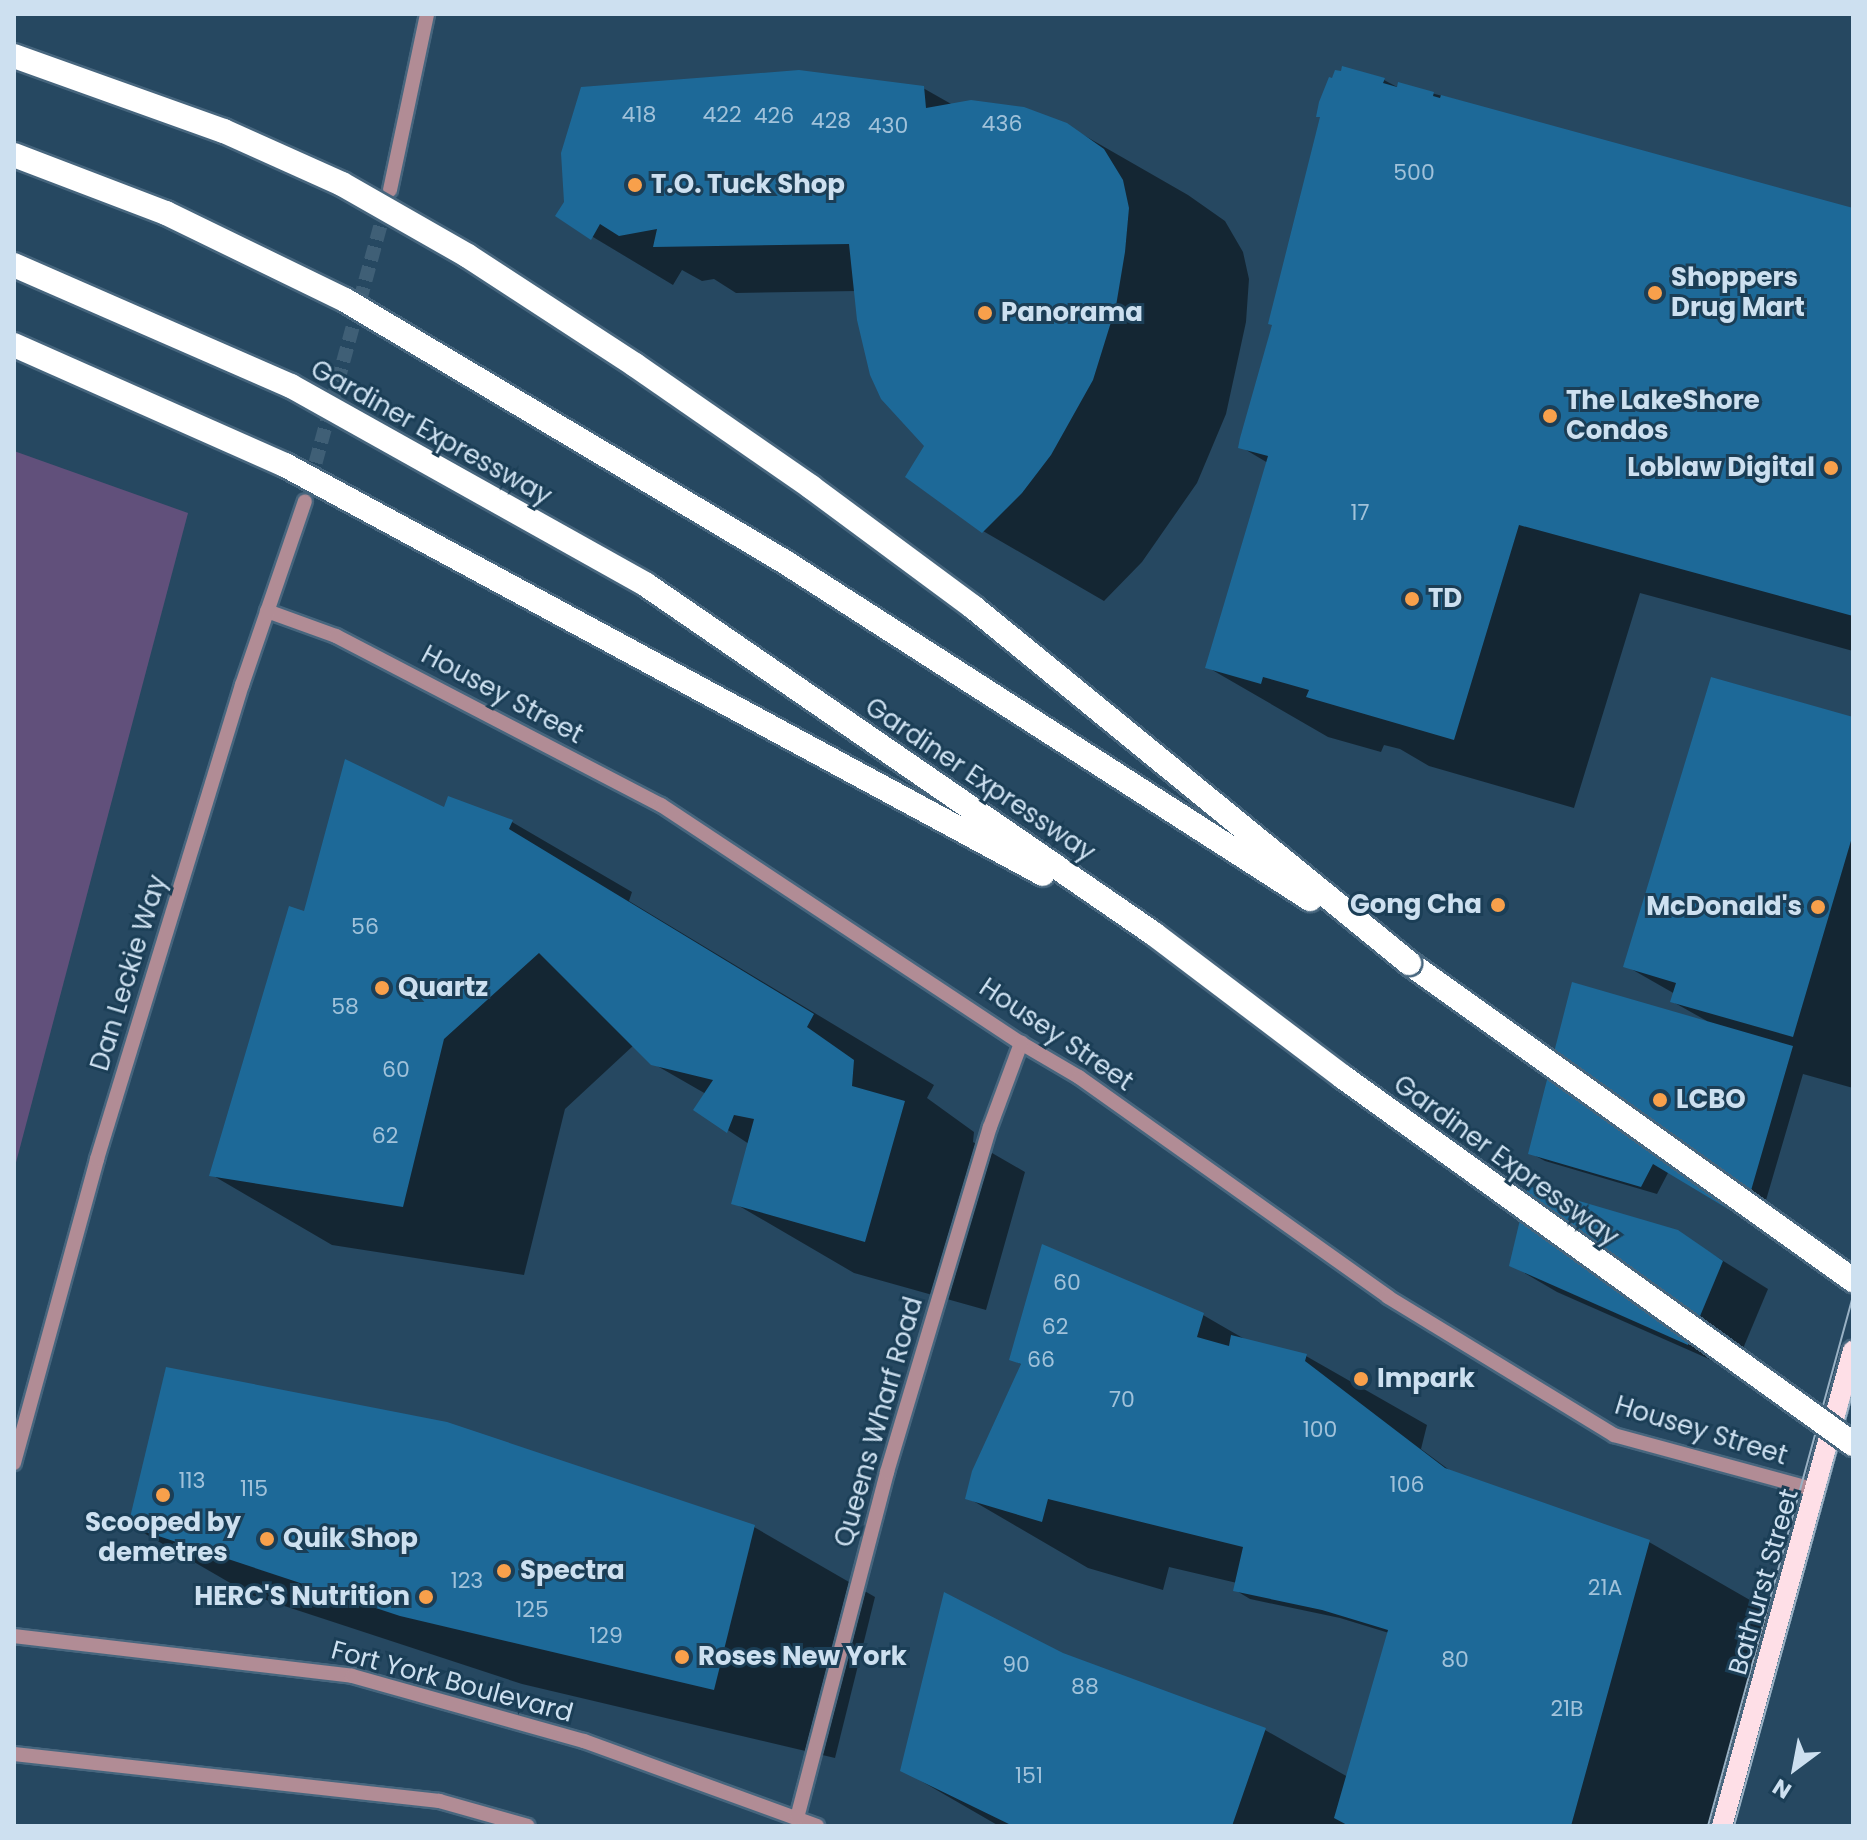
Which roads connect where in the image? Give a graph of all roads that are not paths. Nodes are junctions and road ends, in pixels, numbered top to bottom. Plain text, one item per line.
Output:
1 (427, 14) edge
2 (14, 56) edge
3 (14, 155) edge
4 (390, 190) tunnel mouth
5 (14, 265) edge
6 (14, 345) edge
7 (305, 501) tunnel mouth
8 (267, 611) junction
9 (1154, 934) junction
10 (1409, 963) junction
11 (1021, 1043) junction
12 (1853, 1280) edge
13 (1853, 1351) edge
14 (1853, 1444) edge
15 (14, 1463) edge
16 (1817, 1490) junction
17 (14, 1636) edge
18 (14, 1754) edge
19 (797, 1818) junction
20 (528, 1826) edge
21 (817, 1826) edge
22 (1722, 1826) edge

1 - 4 street
2 - 10 highway, bridge
3 - 10 highway, bridge
5 - 9 highway, Gardiner Expressway, bridge
6 - 9 highway, bridge
7 - 8 street, Dan Leckie Way
8 - 11 street, Housey Street
8 - 15 street, Dan Leckie Way
9 - 14 highway, Gardiner Expressway, bridge
10 - 12 highway
11 - 16 street, Housey Street
11 - 19 street, Queens Wharf Road
13 - 16 main road, Bathurst Street
16 - 22 main road, Bathurst Street
17 - 19 street, Fort York Boulevard
18 - 20 street
19 - 21 street, Fort York Boulevard

